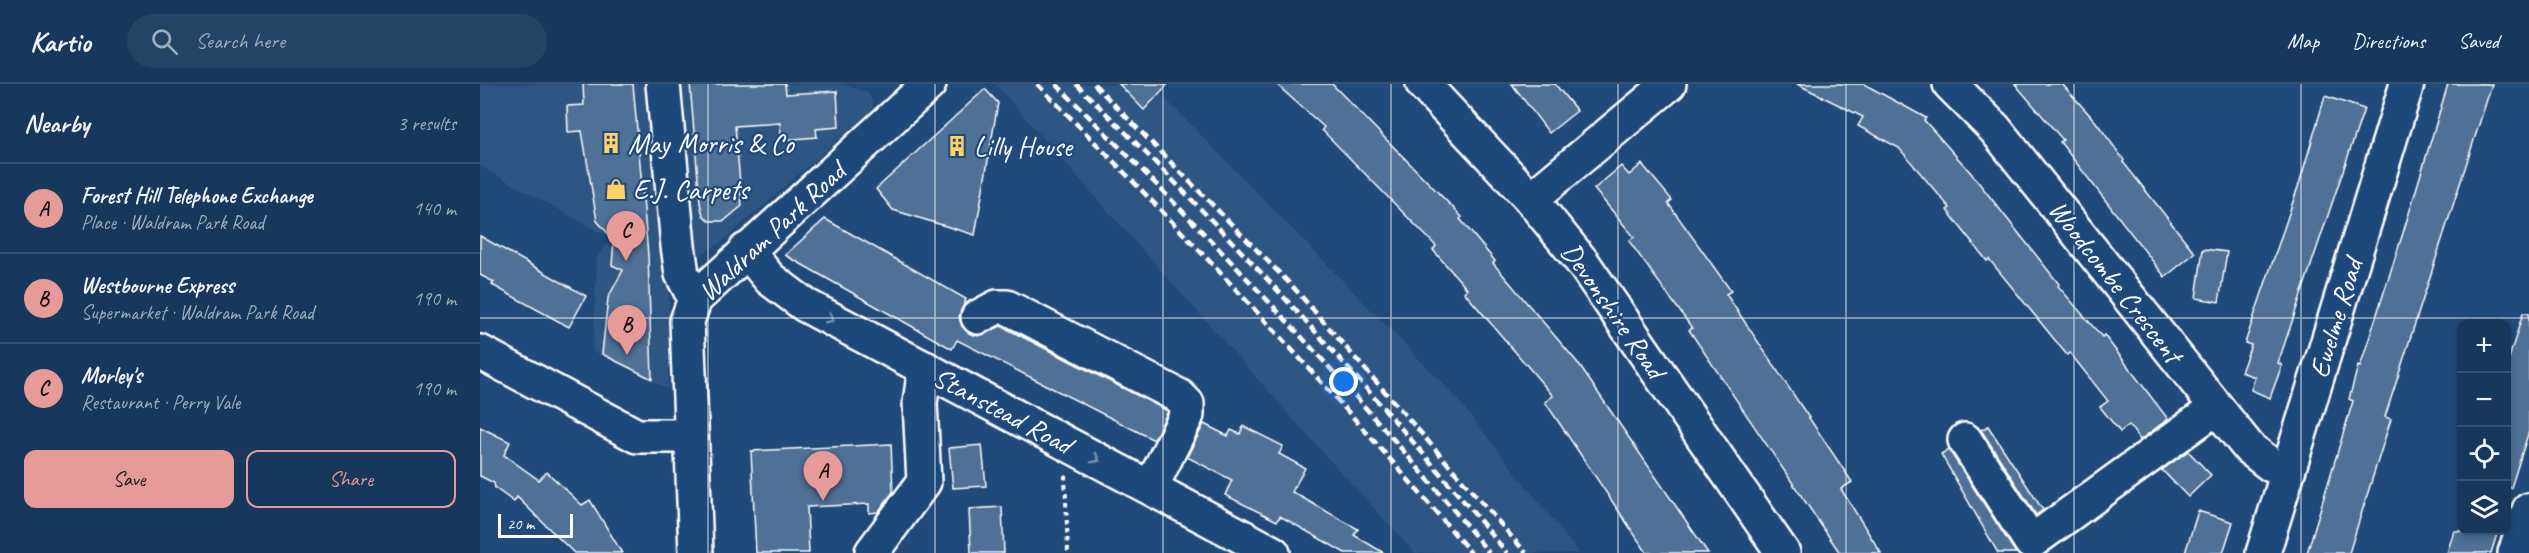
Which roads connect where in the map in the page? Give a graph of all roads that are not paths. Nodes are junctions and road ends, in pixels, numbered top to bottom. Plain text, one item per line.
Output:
1 (663, 84) edge
2 (1423, 84) edge
3 (1669, 84) edge
4 (1950, 84) edge
5 (2407, 84) edge
6 (928, 85) edge
7 (1531, 199) junction
8 (746, 250) junction
9 (695, 299) junction
10 (978, 317) dead end
11 (480, 351) edge
12 (925, 368) junction
13 (2216, 408) junction
14 (691, 436) junction
15 (1965, 440) dead end
16 (2287, 472) junction
17 (1151, 487) junction
18 (2529, 510) edge
19 (872, 552) edge
20 (696, 553) edge
21 (1272, 553) edge
22 (1783, 553) edge
23 (2263, 553) edge
24 (2515, 553) edge

1 - 9 main road
2 - 7 main road, Devonshire Road
3 - 7 main road
4 - 13 main road, Woodcombe Crescent
5 - 16 main road, Ewelme Road
6 - 8 main road, Waldram Park Road
7 - 22 main road, Devonshire Road
8 - 9 main road, Waldram Park Road
8 -> 12 main road, Stanstead Road
9 - 14 main road, Waldram Park Road
10 - 17 main road
11 - 14 main road
12 -> 17 main road, Stanstead Road
12 - 19 main road
13 - 15 main road
13 - 16 main road, Woodcombe Crescent
14 - 20 main road, Waldram Park Road
16 - 23 main road, Ewelme Road
17 - 21 main road, Stanstead Road
18 - 24 main road

